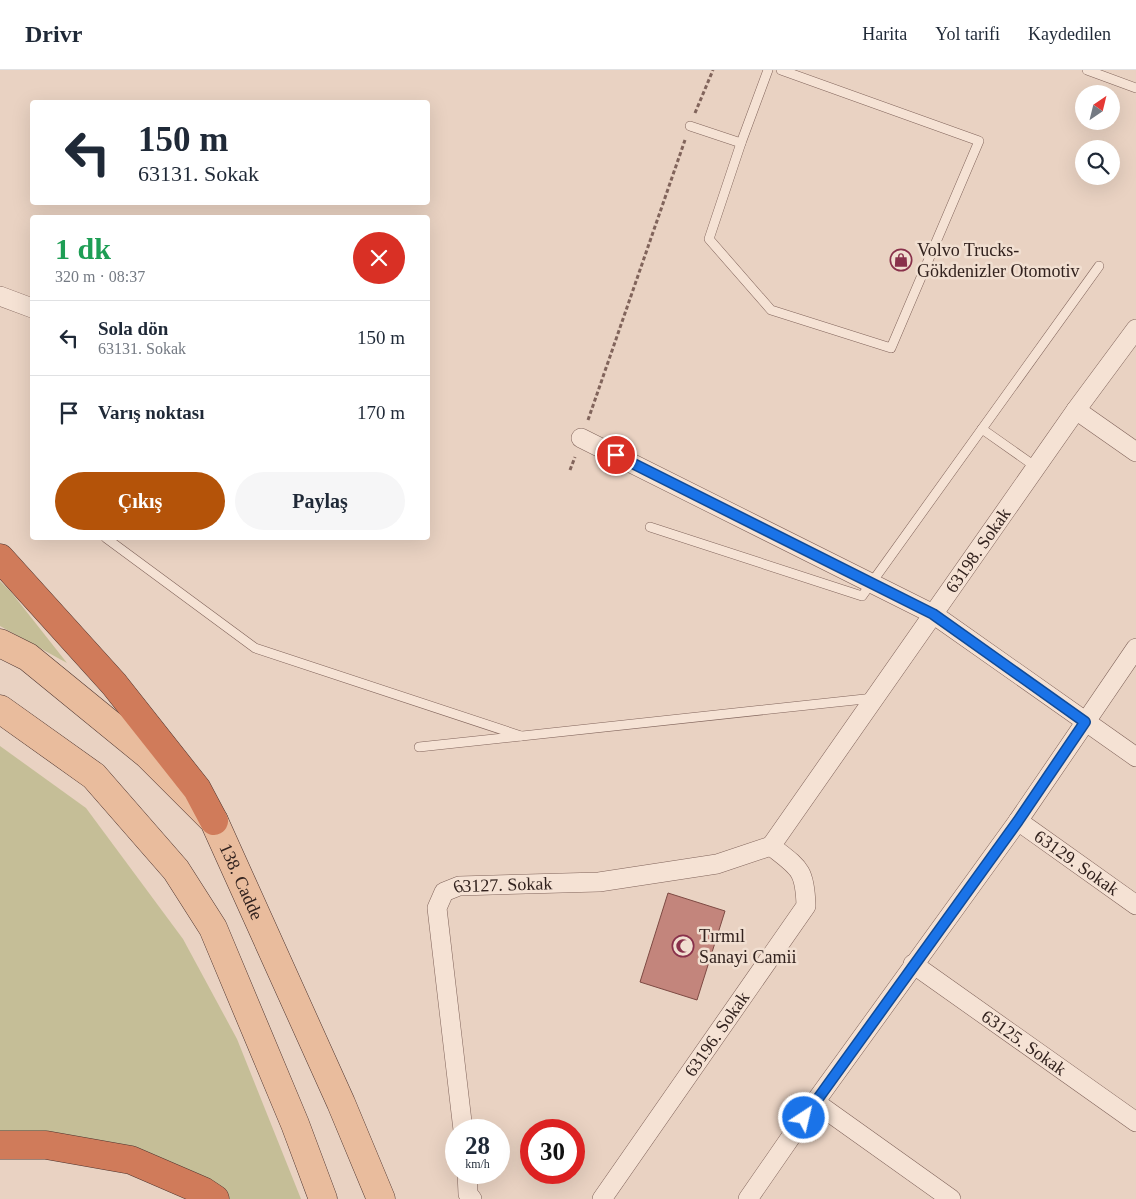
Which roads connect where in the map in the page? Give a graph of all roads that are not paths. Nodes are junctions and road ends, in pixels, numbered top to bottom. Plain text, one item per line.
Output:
1 (768, 70) edge
2 (782, 70) edge
3 (1087, 70) edge
4 (1136, 88) edge
5 (690, 126) road end
6 (741, 143) junction
7 (1099, 266) dead end
8 (0, 296) edge
9 (30, 307) edge
10 (1136, 329) edge
11 (1076, 410) junction
12 (982, 429) junction
13 (582, 438) road end
14 (1136, 452) edge
15 (1036, 466) junction
16 (650, 527) dead end
17 (109, 540) edge
18 (0, 558) edge
19 (871, 583) junction
20 (933, 614) junction
21 (0, 643) edge
22 (1136, 648) edge
23 (874, 698) junction
24 (0, 709) edge
25 (1085, 722) junction
26 (521, 736) junction
27 (419, 746) dead end
28 (1136, 757) edge
29 (214, 821) junction
30 (1018, 821) junction
31 (771, 846) junction
32 (1136, 905) edge
33 (913, 964) junction
34 (815, 1102) junction
35 (462, 1119) edge
36 (1136, 1122) edge
37 (0, 1145) edge
38 (468, 1184) edge
39 (215, 1199) edge
40 (323, 1199) edge
41 (381, 1199) edge
42 (472, 1199) edge
43 (602, 1199) edge
44 (748, 1199) edge
45 (951, 1199) edge

1 - 6 lane
2 - 6 lane
3 - 4 lane
5 - 6 lane
7 - 12 lane
8 - 9 street
10 - 11 street, 63198. Sokak
11 - 14 street
11 - 15 street, 63198. Sokak
12 - 15 lane
12 - 19 lane
13 - 19 street
15 - 20 street, 63198. Sokak
16 - 19 lane
17 - 26 lane
18 - 29 highway
19 - 20 street
20 - 23 street, 63198. Sokak
20 - 25 street
21 - 29 main road, 138. Cadde
22 - 25 street
23 - 26 lane
23 - 31 street, 63198. Sokak
24 - 40 main road
25 - 28 street
25 - 30 street
26 - 27 lane
29 - 41 main road, 138. Cadde
30 - 32 street, 63129. Sokak
30 - 33 street
31 - 35 street, 63127. Sokak
31 - 43 street, 63196. Sokak
33 - 34 street
33 - 36 street, 63125. Sokak
34 - 44 street
34 - 45 street
37 - 39 highway
38 - 42 street

